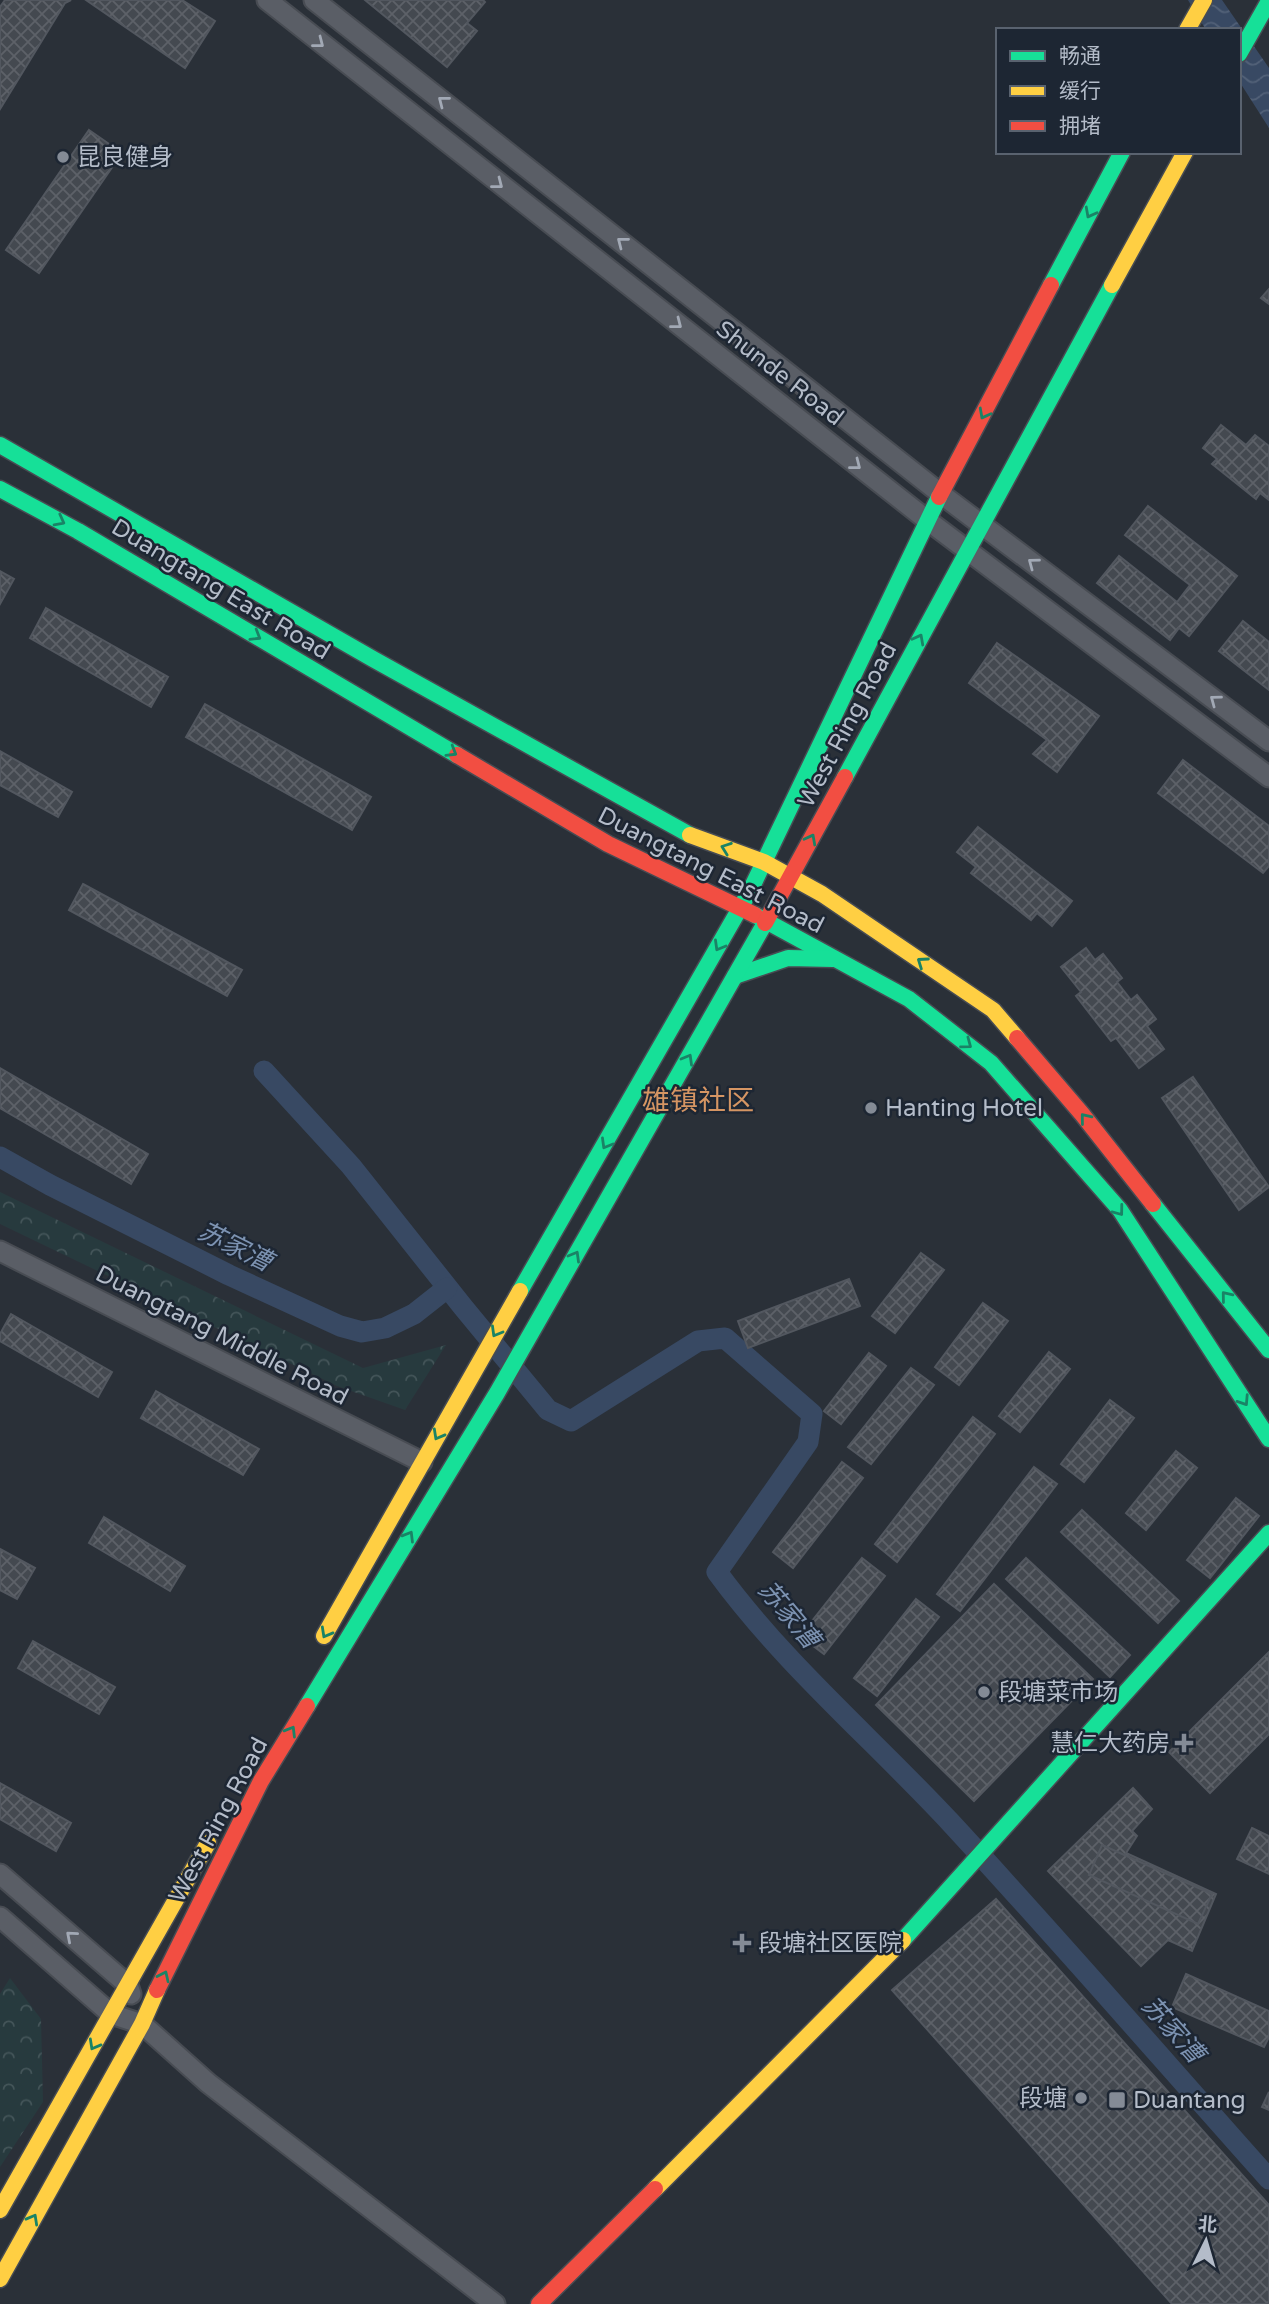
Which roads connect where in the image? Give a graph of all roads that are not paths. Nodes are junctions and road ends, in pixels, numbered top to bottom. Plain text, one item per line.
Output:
1 (267, 0) edge
2 (314, 0) edge
3 (1204, 0) edge
4 (1269, 1) edge
5 (1189, 28) edge
6 (1241, 50) edge
7 (1121, 154) edge
8 (1184, 154) edge
9 (0, 445) edge
10 (0, 489) edge
11 (942, 494) junction
12 (927, 520) junction
13 (981, 524) junction
14 (968, 550) junction
15 (1269, 741) edge
16 (1269, 777) edge
17 (764, 862) junction
18 (791, 876) junction
19 (741, 907) junction
20 (767, 921) junction
21 (833, 959) junction
22 (735, 976) junction
23 (0, 1251) edge
24 (1269, 1350) edge
25 (1269, 1439) edge
26 (422, 1462) junction
27 (1269, 1532) edge
28 (320, 1644) dead end
29 (217, 1827) dead end
30 (0, 1874) edge
31 (0, 1917) edge
32 (128, 1985) junction
33 (111, 2014) junction
34 (142, 2024) junction
35 (0, 2210) edge
36 (0, 2279) edge
37 (495, 2304) edge
38 (539, 2304) edge

1 -> 12 street, Shunde Road
11 -> 2 street, Shunde Road
3 - 5 main road
4 - 6 main road
7 -> 11 main road, West Ring Road
8 - 13 main road, West Ring Road
17 -> 9 main road, Duangtang East Road
10 -> 19 main road, Duangtang East Road
11 - 12 main road, West Ring Road
11 - 13 street, Shunde Road
12 - 14 street, Shunde Road
12 - 17 main road, West Ring Road
13 - 14 main road, West Ring Road
15 -> 13 street, Shunde Road
14 - 16 street, Shunde Road
18 -> 14 main road, West Ring Road
17 - 18 main road, Duangtang East Road
17 - 19 main road, West Ring Road
18 - 20 main road, West Ring Road
24 -> 18 main road, Duangtang East Road
19 - 20 main road, Duangtang East Road
19 -> 26 main road, West Ring Road
20 - 21 main road, Duangtang East Road
20 - 22 main road, West Ring Road
21 - 22 main road
21 -> 25 main road, Duangtang East Road
34 -> 22 main road, West Ring Road
23 - 26 street, Duangtang Middle Road
26 -> 28 main road
27 - 38 main road
29 - 32 main road, West Ring Road
32 -> 30 street
31 - 33 street
32 - 33 main road, West Ring Road
32 - 34 street
33 - 34 street
33 -> 35 main road, West Ring Road
36 -> 34 main road, West Ring Road
34 - 37 street

